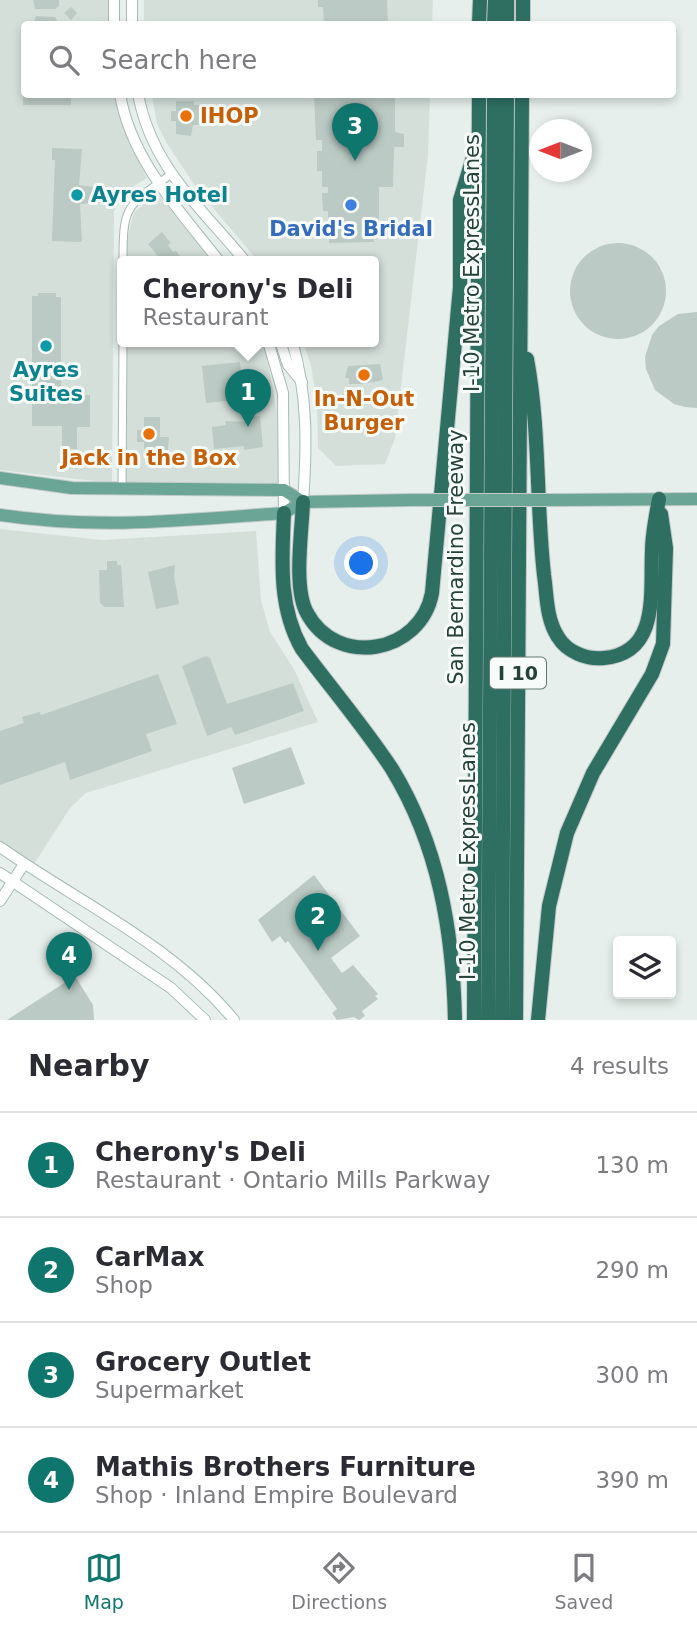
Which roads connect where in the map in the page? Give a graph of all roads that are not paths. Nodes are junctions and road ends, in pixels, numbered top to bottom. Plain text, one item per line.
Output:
1 (114, 0) edge
2 (132, 0) edge
3 (480, 0) edge
4 (495, 0) edge
5 (507, 0) edge
6 (523, 0) edge
7 (114, 19) edge
8 (132, 21) edge
9 (480, 21) edge
10 (494, 21) edge
11 (507, 21) edge
12 (523, 21) edge
13 (121, 98) edge
14 (137, 98) edge
15 (479, 98) edge
16 (494, 98) edge
17 (507, 98) edge
18 (522, 98) edge
19 (479, 136) junction
20 (170, 175) junction
21 (158, 183) junction
22 (123, 256) edge
23 (214, 256) edge
24 (241, 256) edge
25 (521, 327) junction
26 (123, 347) edge
27 (270, 347) edge
28 (282, 347) edge
29 (294, 347) edge
30 (304, 384) junction
31 (0, 478) edge
32 (122, 490) junction
33 (284, 490) junction
34 (659, 499) junction
35 (697, 499) edge
36 (303, 502) junction
37 (284, 513) junction
38 (0, 515) edge
39 (0, 847) edge
40 (24, 864) junction
41 (0, 873) edge
42 (13, 881) junction
43 (0, 901) edge
44 (205, 1020) edge
45 (234, 1020) edge
46 (455, 1020) edge
47 (474, 1020) edge
48 (488, 1020) edge
49 (502, 1020) edge
50 (516, 1020) edge
51 (538, 1020) edge

1 - 7 main road
2 - 8 main road
3 - 9 highway
4 - 10 highway
5 - 11 highway
6 - 12 highway
13 - 21 main road
14 - 20 main road
15 - 19 highway, San Bernardino Freeway / I 10
16 - 48 highway, I-10 Metro ExpressLanes
17 - 49 highway, I-10 Metro ExpressLanes
18 - 25 highway, I 10
19 - 36 highway
19 - 47 highway, San Bernardino Freeway / I 10
20 - 21 street
20 - 24 main road
21 - 22 street
21 - 23 main road
25 - 34 highway
25 - 50 highway, I 10
26 - 32 street
27 - 33 main road
28 - 30 main road
29 - 30 main road
30 - 36 main road
31 - 32 main road
32 - 33 main road
33 - 36 main road
33 - 37 main road
34 - 35 main road
34 - 36 main road, bridge
34 - 51 highway
36 - 37 main road
37 - 38 main road
37 - 46 highway
39 - 40 main road
40 - 42 main road
40 - 45 main road
41 - 42 main road
42 - 43 main road
42 - 44 main road

